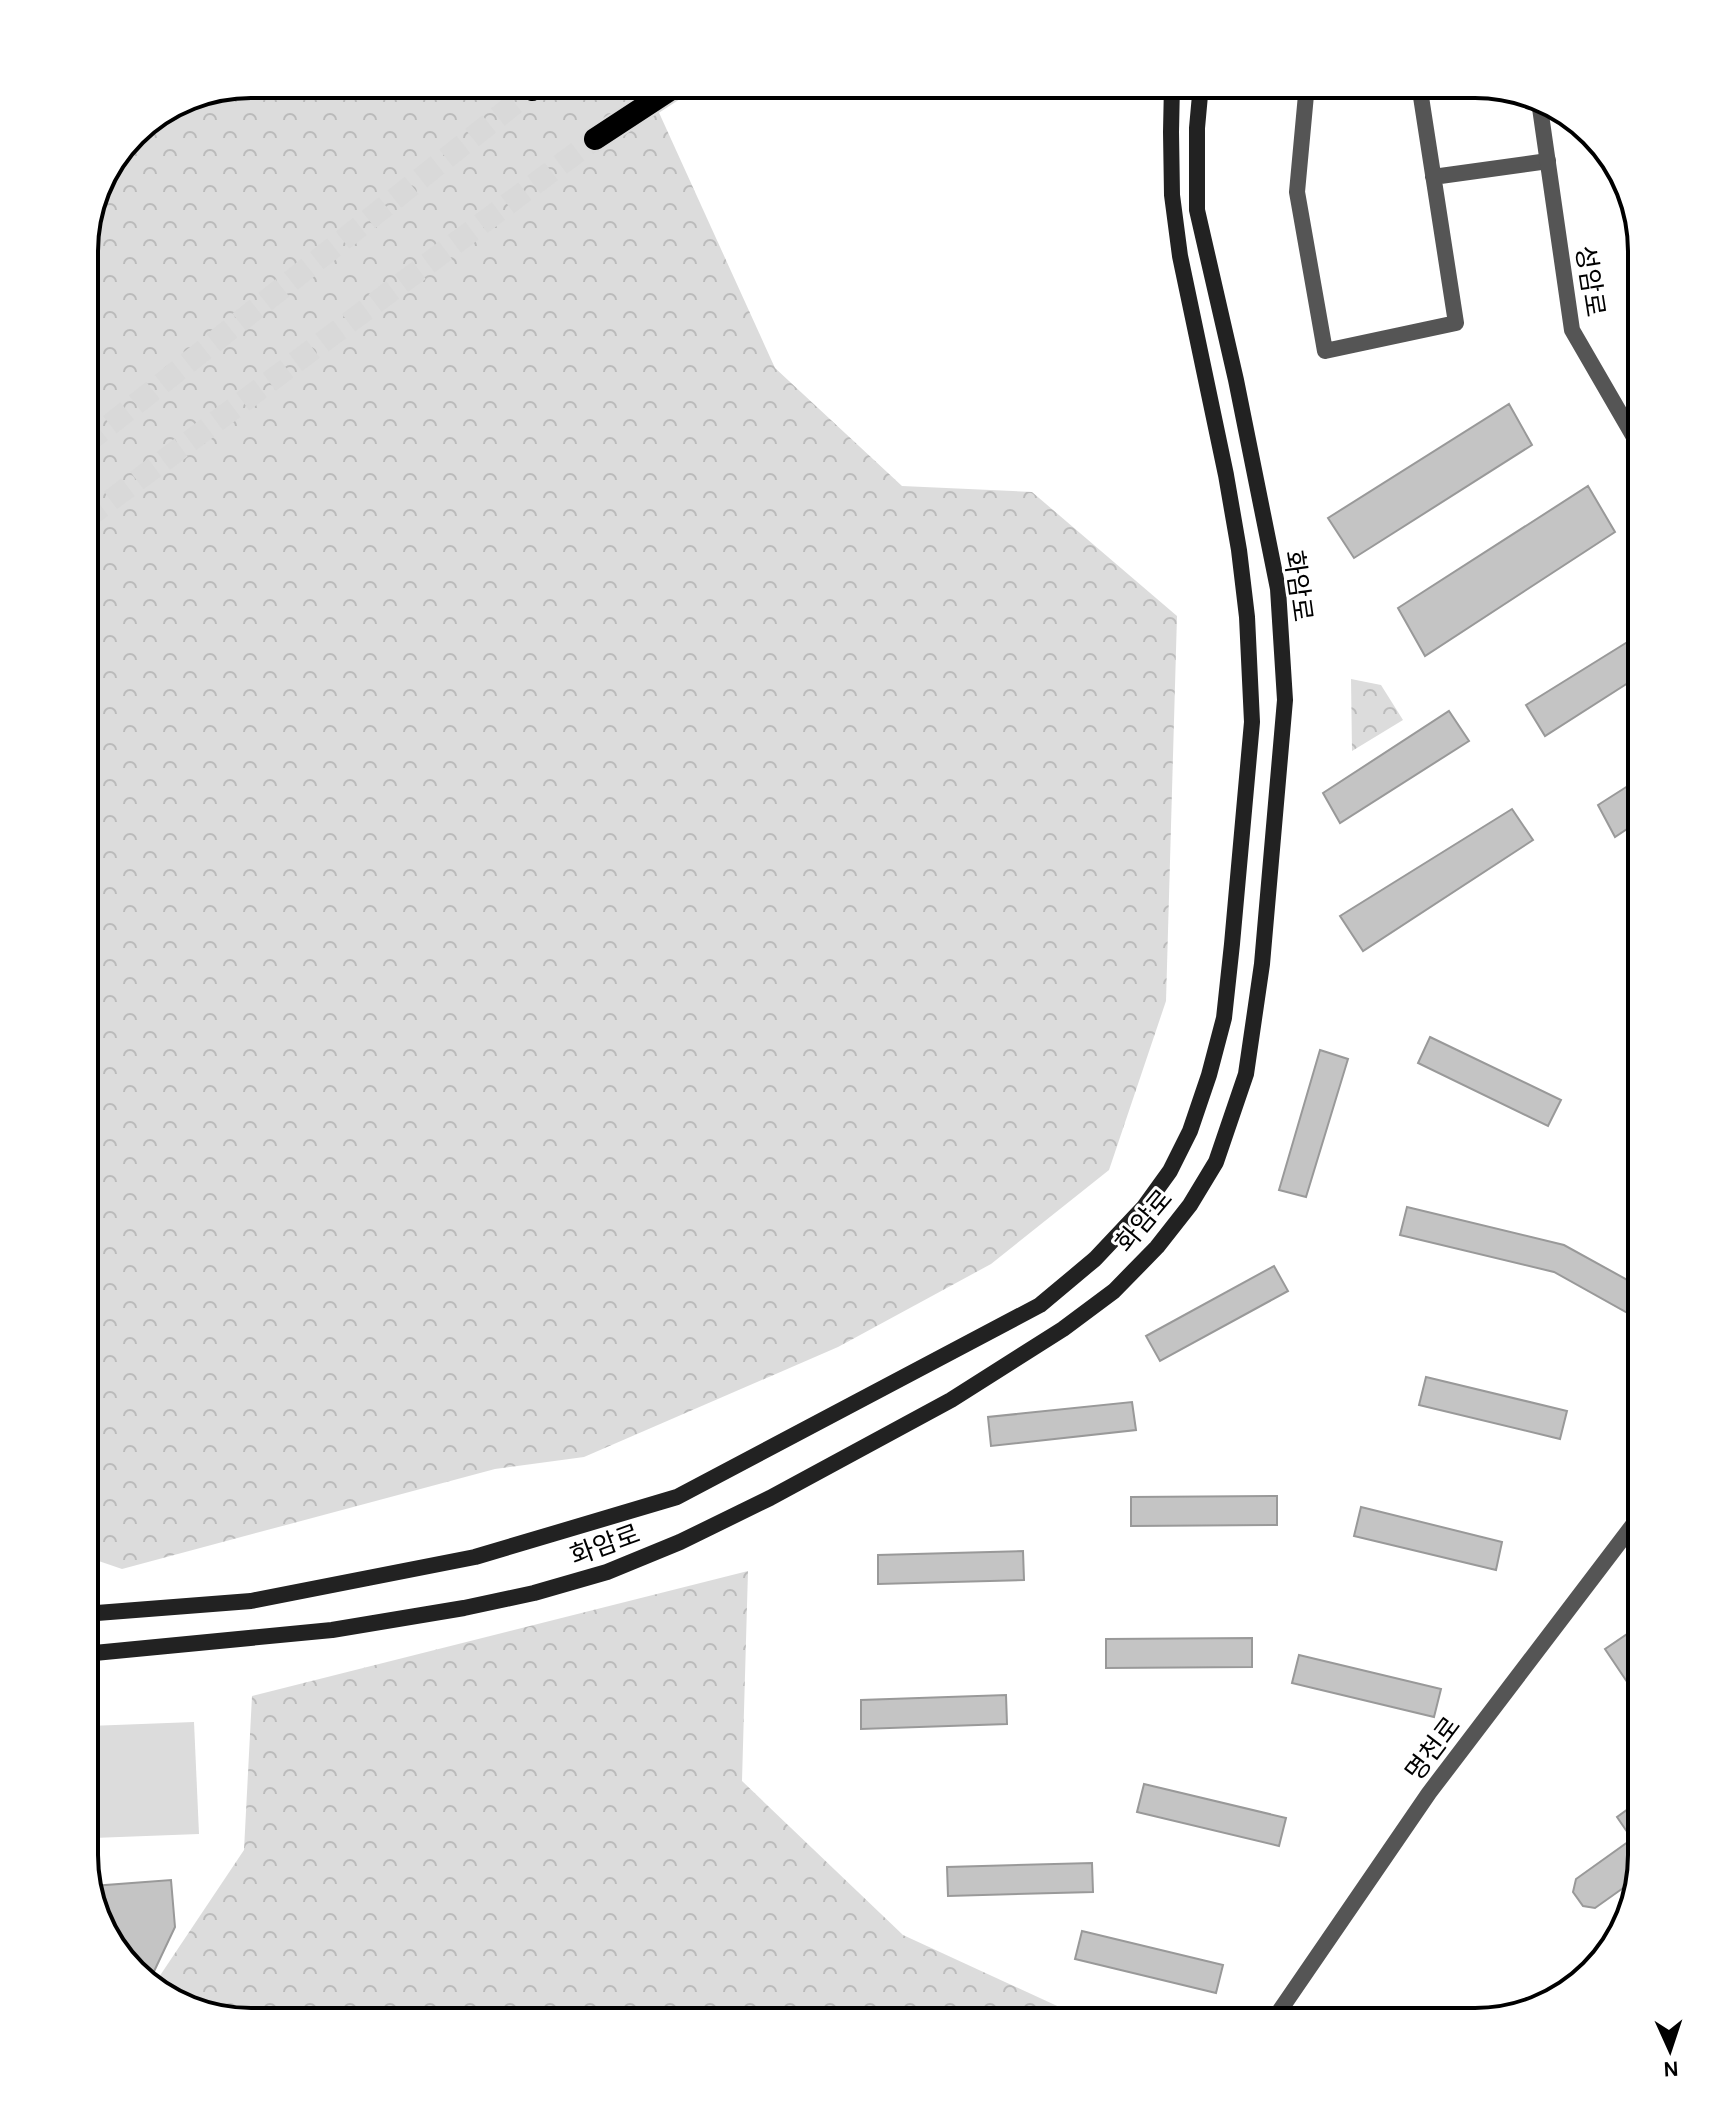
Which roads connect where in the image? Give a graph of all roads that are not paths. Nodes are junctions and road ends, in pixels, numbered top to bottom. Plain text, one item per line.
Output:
1 (658, 98) edge
2 (1172, 98) edge
3 (1200, 98) edge
4 (1306, 98) edge
5 (1421, 98) edge
6 (1541, 113) edge
7 (595, 139) tunnel mouth
8 (1548, 161) junction
9 (1433, 177) junction
10 (1628, 427) edge
11 (1628, 1531) edge
12 (98, 1613) edge
13 (98, 1653) edge
14 (1282, 2008) edge

1 - 7 highway
2 - 12 main road, 화암로
3 - 13 main road, 화암로
4 - 9 street
5 - 9 street
6 - 8 street, 성암로
8 - 9 street
8 - 10 street, 성암로
11 - 14 street, 명천로

